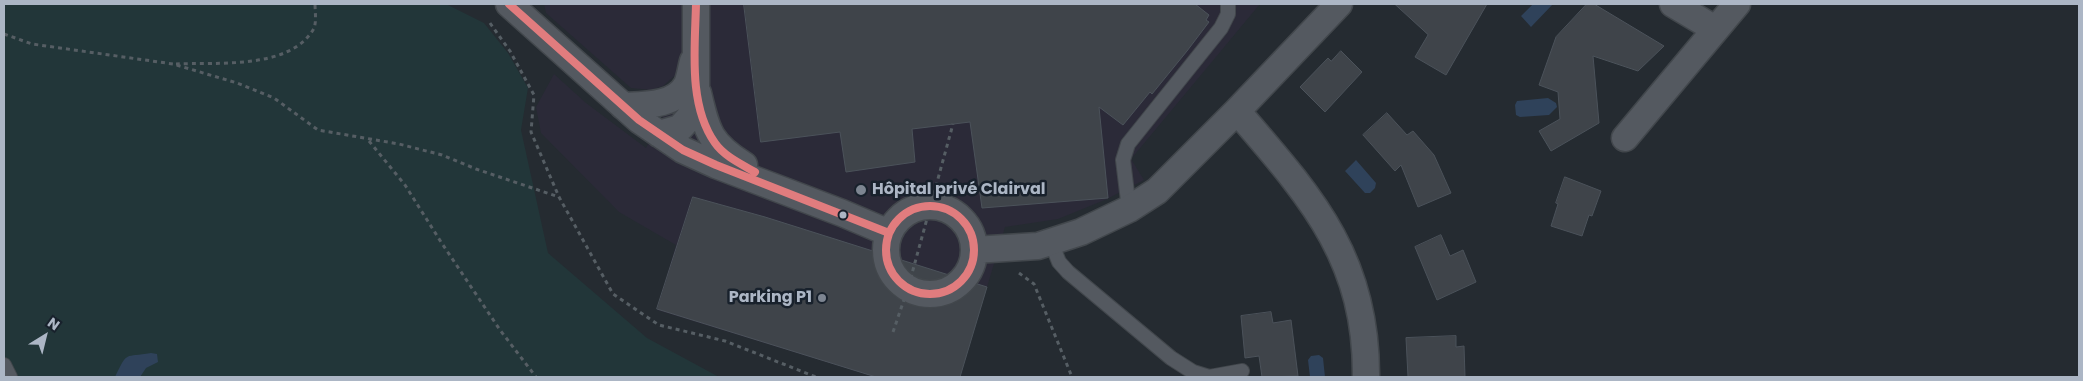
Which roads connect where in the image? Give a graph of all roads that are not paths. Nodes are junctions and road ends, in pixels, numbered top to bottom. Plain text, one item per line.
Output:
1 (509, 4) edge
2 (696, 4) edge
3 (1228, 4) edge
4 (1339, 4) edge
5 (1673, 4) edge
6 (1737, 4) edge
7 (1715, 29) junction
8 (696, 53) junction
9 (697, 89) junction
10 (624, 106) junction
11 (1237, 111) junction
12 (659, 134) junction
13 (1625, 138) dead end
14 (778, 188) junction
15 (1129, 209) junction
16 (884, 243) junction
17 (1044, 244) junction
18 (974, 250) junction
19 (4, 365) edge
20 (1242, 372) dead end
21 (10, 377) edge
22 (1366, 377) edge

1 - 10 street
2 - 8 street
3 - 15 lane
4 - 11 street
5 - 7 street
6 - 7 street
7 - 13 street
8 - 9 street
8 - 10 street
9 - 12 street
9 - 14 street
10 - 12 street
11 - 15 street
11 - 22 street
12 - 14 street
14 - 16 street
15 - 17 street
16 - 18 street
16 - 18 street
17 - 18 street
17 - 20 lane
19 - 21 lane

